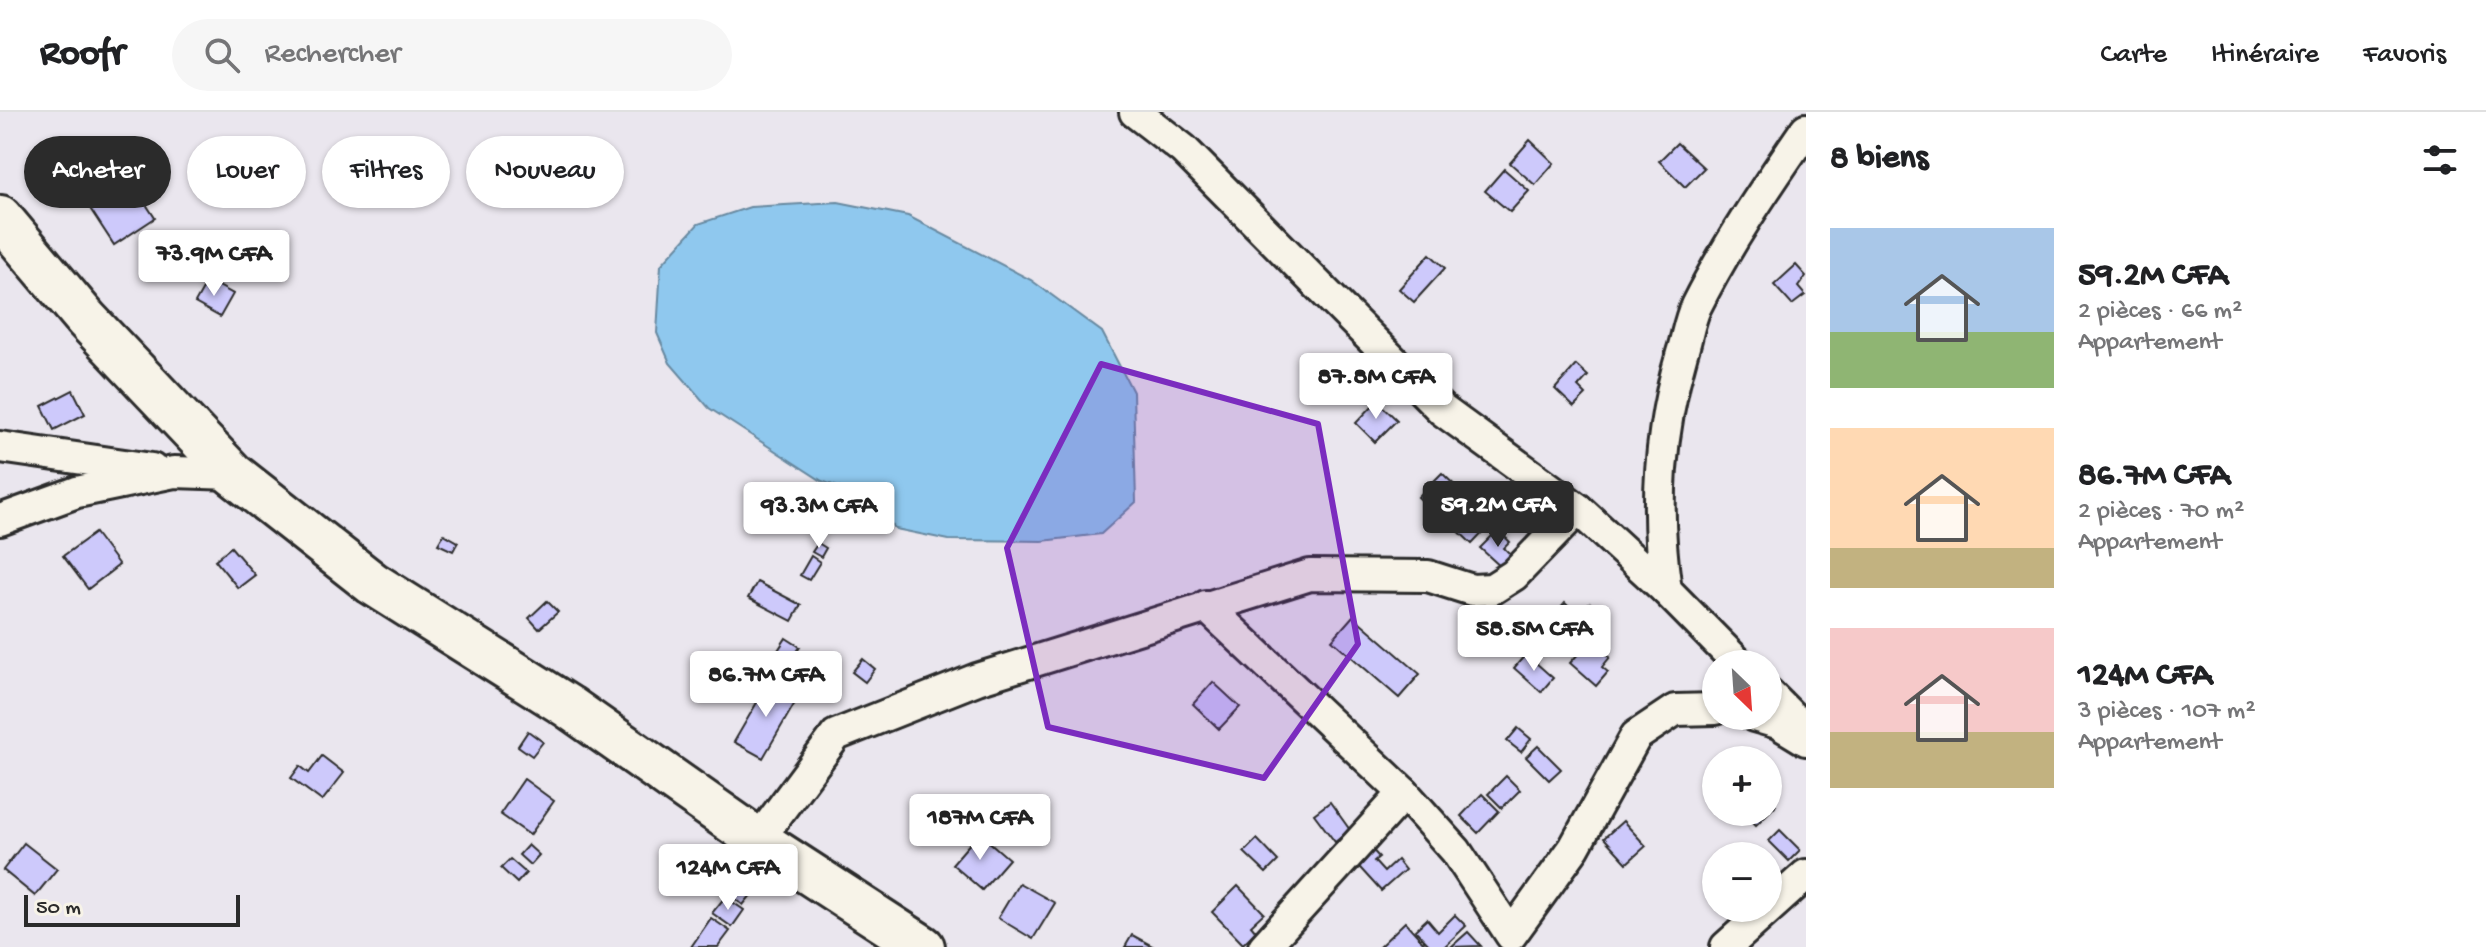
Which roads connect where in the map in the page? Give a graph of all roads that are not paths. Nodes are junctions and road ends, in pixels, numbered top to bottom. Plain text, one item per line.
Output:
1 (1135, 112) edge
2 (1806, 129) edge
3 (0, 217) edge
4 (0, 447) edge
5 (174, 472) junction
6 (233, 474) junction
7 (1578, 509) junction
8 (0, 520) edge
9 (1666, 590) junction
10 (1206, 606) junction
11 (1725, 650) edge
12 (1782, 707) edge
13 (1702, 709) edge
14 (1782, 725) edge
15 (1806, 732) edge
16 (1806, 740) edge
17 (1404, 793) junction
18 (758, 840) junction
19 (1806, 875) edge
20 (1511, 943) edge
21 (923, 947) edge
22 (1264, 947) edge
23 (1726, 947) edge

1 - 7 street
2 - 9 street
3 - 6 street
4 - 5 street
5 - 6 street
5 - 8 street
6 - 18 street
7 - 9 street
7 - 10 street
9 - 11 street
10 - 17 street
10 - 18 street
12 - 15 street
13 - 20 street
14 - 16 street
17 - 20 street
17 - 22 street
18 - 21 street
19 - 23 street

